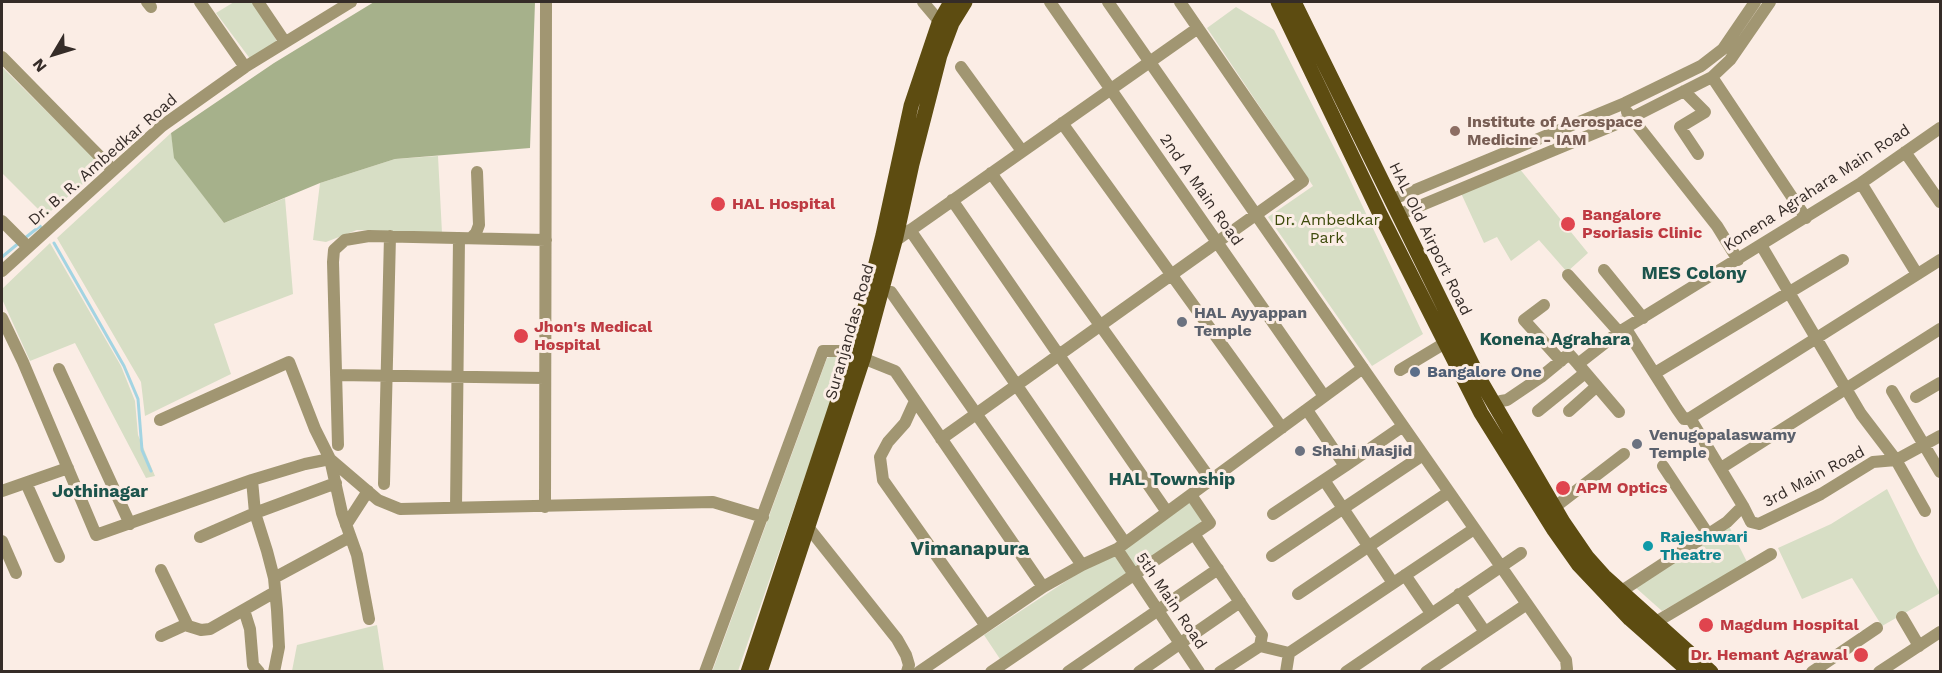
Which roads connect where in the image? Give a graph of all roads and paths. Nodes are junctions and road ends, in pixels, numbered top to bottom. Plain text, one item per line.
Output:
1 (200, 2) edge
2 (258, 2) edge
3 (351, 2) edge
4 (546, 2) edge
5 (922, 2) edge
6 (951, 2) edge
7 (965, 2) edge
8 (1050, 2) edge
9 (1108, 2) edge
10 (1180, 2) edge
11 (1755, 2) edge
12 (1770, 2) edge
13 (1284, 3) edge
14 (944, 27) junction
15 (1198, 28) junction
16 (285, 42) junction
17 (2, 57) edge
18 (1149, 62) junction
19 (244, 67) junction
20 (961, 67) dead end
21 (1712, 77) junction
22 (1111, 88) junction
23 (1684, 91) junction
24 (1622, 105) junction
25 (1631, 118) junction
26 (1062, 123) junction
27 (1941, 128) edge
28 (1022, 151) junction
29 (1905, 152) junction
30 (1698, 154) dead end
31 (112, 169) junction
32 (477, 172) dead end
33 (991, 173) junction
34 (1861, 183) junction
35 (952, 200) junction
36 (1391, 200) junction
37 (1941, 202) edge
38 (1256, 214) junction
39 (1398, 215) junction
40 (1806, 218) junction
41 (2, 221) edge
42 (909, 230) junction
43 (390, 236) junction
44 (472, 237) junction
45 (459, 238) junction
46 (889, 238) junction
47 (546, 240) junction
48 (1217, 242) junction
49 (1761, 245) junction
50 (28, 247) junction
51 (1737, 260) junction
52 (1844, 260) dead end
53 (1941, 260) edge
54 (1604, 270) dead end
55 (2, 272) edge
56 (1172, 274) junction
57 (1917, 274) junction
58 (1568, 275) dead end
59 (891, 292) dead end
60 (1791, 292) junction
61 (1544, 305) dead end
62 (2, 318) edge
63 (1643, 318) junction
64 (1100, 326) junction
65 (1941, 329) edge
66 (1622, 330) junction
67 (1816, 338) junction
68 (1445, 343) junction
69 (1058, 355) junction
70 (858, 357) junction
71 (1561, 361) junction
72 (1363, 368) junction
73 (1581, 368) junction
74 (59, 369) dead end
75 (1400, 370) dead end
76 (1655, 373) junction
77 (336, 375) junction
78 (385, 376) junction
79 (457, 377) junction
80 (545, 378) junction
81 (1941, 383) edge
82 (1017, 385) junction
83 (1597, 386) junction
84 (1846, 389) junction
85 (1892, 391) dead end
86 (1324, 396) junction
87 (1916, 397) dead end
88 (915, 401) junction
89 (1495, 405) junction
90 (1307, 410) junction
91 (1538, 411) dead end
92 (1569, 411) dead end
93 (1619, 412) dead end
94 (976, 414) junction
95 (1690, 418) junction
96 (160, 420) dead end
97 (1403, 426) junction
98 (1282, 428) junction
99 (1941, 436) edge
100 (941, 439) junction
101 (1925, 445) junction
102 (338, 446) dead end
103 (1624, 454) dead end
104 (1423, 455) junction
105 (330, 459) junction
106 (1896, 460) junction
107 (1345, 466) junction
108 (1663, 466) dead end
109 (68, 468) junction
110 (1721, 468) junction
111 (1941, 472) edge
112 (252, 480) junction
113 (1211, 480) junction
114 (1324, 480) junction
115 (26, 483) junction
116 (336, 483) junction
117 (384, 484) dead end
118 (2, 491) edge
119 (368, 491) junction
120 (1449, 492) junction
121 (1191, 495) junction
122 (1743, 506) junction
123 (545, 507) junction
124 (1555, 507) junction
125 (456, 508) junction
126 (1343, 508) junction
127 (1925, 511) dead end
128 (255, 513) junction
129 (1167, 513) junction
130 (1273, 514) dead end
131 (763, 517) junction
132 (1726, 522) junction
133 (1751, 522) junction
134 (130, 524) junction
135 (808, 527) junction
136 (1474, 529) junction
137 (348, 531) junction
138 (1194, 534) junction
139 (1708, 534) junction
140 (200, 537) dead end
141 (2, 541) edge
142 (1121, 546) junction
143 (1368, 546) junction
144 (1521, 553) dead end
145 (1771, 554) dead end
146 (1272, 556) dead end
147 (59, 557) dead end
148 (1582, 560) junction
149 (1082, 564) junction
150 (1500, 566) junction
151 (1218, 569) junction
152 (161, 570) dead end
153 (16, 573) dead end
154 (1134, 575) junction
155 (1405, 575) junction
156 (274, 579) junction
157 (1394, 583) junction
158 (1043, 587) junction
159 (275, 592) junction
160 (1620, 592) junction
161 (1298, 594) dead end
162 (1459, 594) junction
163 (1240, 602) junction
164 (1527, 604) junction
165 (244, 610) junction
166 (1158, 610) junction
167 (1431, 613) junction
168 (1902, 616) dead end
169 (369, 619) dead end
170 (1656, 622) junction
171 (188, 626) junction
172 (986, 626) junction
173 (1877, 628) dead end
174 (1485, 632) junction
175 (1941, 632) edge
176 (161, 636) dead end
177 (1180, 643) junction
178 (1260, 646) junction
179 (1920, 646) junction
180 (1289, 654) junction
181 (259, 672) edge
182 (274, 672) edge
183 (705, 672) edge
184 (748, 672) edge
185 (760, 672) edge
186 (907, 672) edge
187 (919, 672) edge
188 (992, 672) edge
189 (1068, 672) edge
190 (1139, 672) edge
191 (1199, 672) edge
192 (1220, 672) edge
193 (1286, 672) edge
194 (1346, 672) edge
195 (1426, 672) edge
196 (1566, 672) edge
197 (1690, 672) edge
198 (1711, 672) edge
199 (1812, 672) edge
200 (1879, 672) edge

1 - 19 street
2 - 16 street
3 - 16 street, Dr. B. R. Ambedkar Road
4 - 47 street
5 - 14 street
6 - 14 main road, Suranjandas Road
7 - 14 main road, Suranjandas Road
8 - 22 street, 2nd A Main Road
9 - 18 street
10 - 15 street
11 - 24 street
12 - 21 street
13 - 36 main road, HAL Old Airport Road
13 - 68 main road, HAL Old Airport Road
14 - 46 main road, Suranjandas Road
15 - 18 street
15 - 38 street
16 - 19 street, Dr. B. R. Ambedkar Road
17 - 31 street
18 - 22 street
18 - 38 street
19 - 31 street, Dr. B. R. Ambedkar Road
20 - 28 street
21 - 23 street
21 - 40 street
22 - 26 street
22 - 48 street, 2nd A Main Road
23 - 25 street
23 - 30 street
24 - 25 street
24 - 36 street
25 - 39 street
25 - 51 street
26 - 28 street
26 - 56 street
27 - 29 street, Konena Agrahara Main Road
28 - 33 street
29 - 34 street, Konena Agrahara Main Road
29 - 37 street
31 - 50 street, Dr. B. R. Ambedkar Road
32 - 44 street
33 - 35 street
33 - 64 street
34 - 40 street, Konena Agrahara Main Road
34 - 57 street
35 - 42 street
35 - 69 street
36 - 39 main road, HAL Old Airport Road
38 - 48 street
38 - 72 street
39 - 89 main road, HAL Old Airport Road
40 - 49 street, Konena Agrahara Main Road
41 - 50 street
42 - 46 street
42 - 82 street, 5th Main Road
43 - 45 street
43 - 77 street
43 - 78 street
44 - 45 street
44 - 47 street
45 - 79 street
46 - 70 main road, Suranjandas Road
47 - 80 street
48 - 56 street
48 - 86 street, 2nd A Main Road
49 - 51 street, Konena Agrahara Main Road
49 - 60 street
50 - 55 street, Dr. B. R. Ambedkar Road
51 - 63 street, Konena Agrahara Main Road
52 - 60 street
53 - 57 street
54 - 63 street
56 - 64 street
56 - 98 street
57 - 67 street
58 - 66 street
59 - 94 street
60 - 67 street
60 - 76 street
61 - 71 street
62 - 109 street
63 - 66 street, Konena Agrahara Main Road
64 - 69 street
64 - 113 street
65 - 84 street
66 - 73 street, Konena Agrahara Main Road
66 - 76 street
67 - 84 street
67 - 95 street
68 - 75 street
68 - 148 main road, HAL Old Airport Road
69 - 82 street
69 - 129 street
70 - 88 street
70 - 131 street
70 - 135 main road, Suranjandas Road
70 - 184 main road, Suranjandas Road
71 - 73 street
71 - 89 street
72 - 86 street
72 - 97 street
73 - 83 street
73 - 91 street, Konena Agrahara Main Road
74 - 134 street
76 - 95 street
77 - 78 street
77 - 102 street
78 - 79 street
78 - 117 street
79 - 80 street
79 - 125 street
80 - 123 street
81 - 87 street
82 - 94 street
82 - 142 street, 5th Main Road
83 - 92 street
83 - 93 street
84 - 106 street
84 - 110 street
85 - 101 street
86 - 90 street
88 - 100 street
88 - 172 street
89 - 124 main road, HAL Old Airport Road
90 - 98 street
90 - 107 street
94 - 100 street
94 - 149 street
95 - 110 street
96 - 105 street
97 - 104 street
97 - 107 street
98 - 113 street
99 - 101 street, 3rd Main Road
100 - 158 street
101 - 106 street, 3rd Main Road
101 - 111 street
103 - 124 street
104 - 120 street
104 - 126 street
105 - 112 street
105 - 116 street
105 - 119 street
106 - 127 street
106 - 133 street, 3rd Main Road
107 - 114 street
108 - 139 street
109 - 115 street
109 - 134 street
110 - 122 street
112 - 128 street
112 - 134 street
113 - 121 street
114 - 126 street
114 - 130 street
115 - 118 street
115 - 147 street
116 - 128 street
116 - 137 street
119 - 125 street
119 - 137 street
120 - 136 street
120 - 143 street
121 - 129 street
121 - 138 street
122 - 132 street
122 - 133 street, 3rd Main Road
123 - 125 street
123 - 131 street
124 - 148 main road, HAL Old Airport Road
126 - 143 street
126 - 146 street
128 - 140 street
128 - 156 street
129 - 142 street
131 - 183 street
132 - 133 street
132 - 139 street
135 - 185 main road, Suranjandas Road
135 - 186 street
136 - 150 street
136 - 155 street
137 - 156 street
137 - 169 street
138 - 151 street
138 - 154 street
139 - 160 street
141 - 153 street
142 - 149 street
142 - 154 street, 5th Main Road
143 - 157 street
143 - 161 street
144 - 150 street
145 - 170 street
148 - 160 main road, HAL Old Airport Road
148 - 197 main road, HAL Old Airport Road
149 - 158 street
150 - 162 street
150 - 164 street
151 - 163 street
151 - 166 street
152 - 171 street
154 - 166 street, 5th Main Road
154 - 188 street
155 - 157 street
155 - 167 street
156 - 159 street
157 - 180 street
158 - 172 street
159 - 165 street
159 - 182 street
160 - 170 main road, HAL Old Airport Road
162 - 167 street
162 - 174 street
163 - 177 street
163 - 178 street
164 - 174 street
164 - 196 street
165 - 171 street
165 - 181 street
166 - 177 street, 5th Main Road
166 - 189 street
167 - 194 street
168 - 179 street
170 - 198 main road, HAL Old Airport Road
171 - 176 street
172 - 187 street
173 - 199 street
174 - 195 street
175 - 179 street
177 - 190 street
177 - 191 street, 5th Main Road
178 - 180 street
178 - 192 street
179 - 200 street
180 - 193 street

